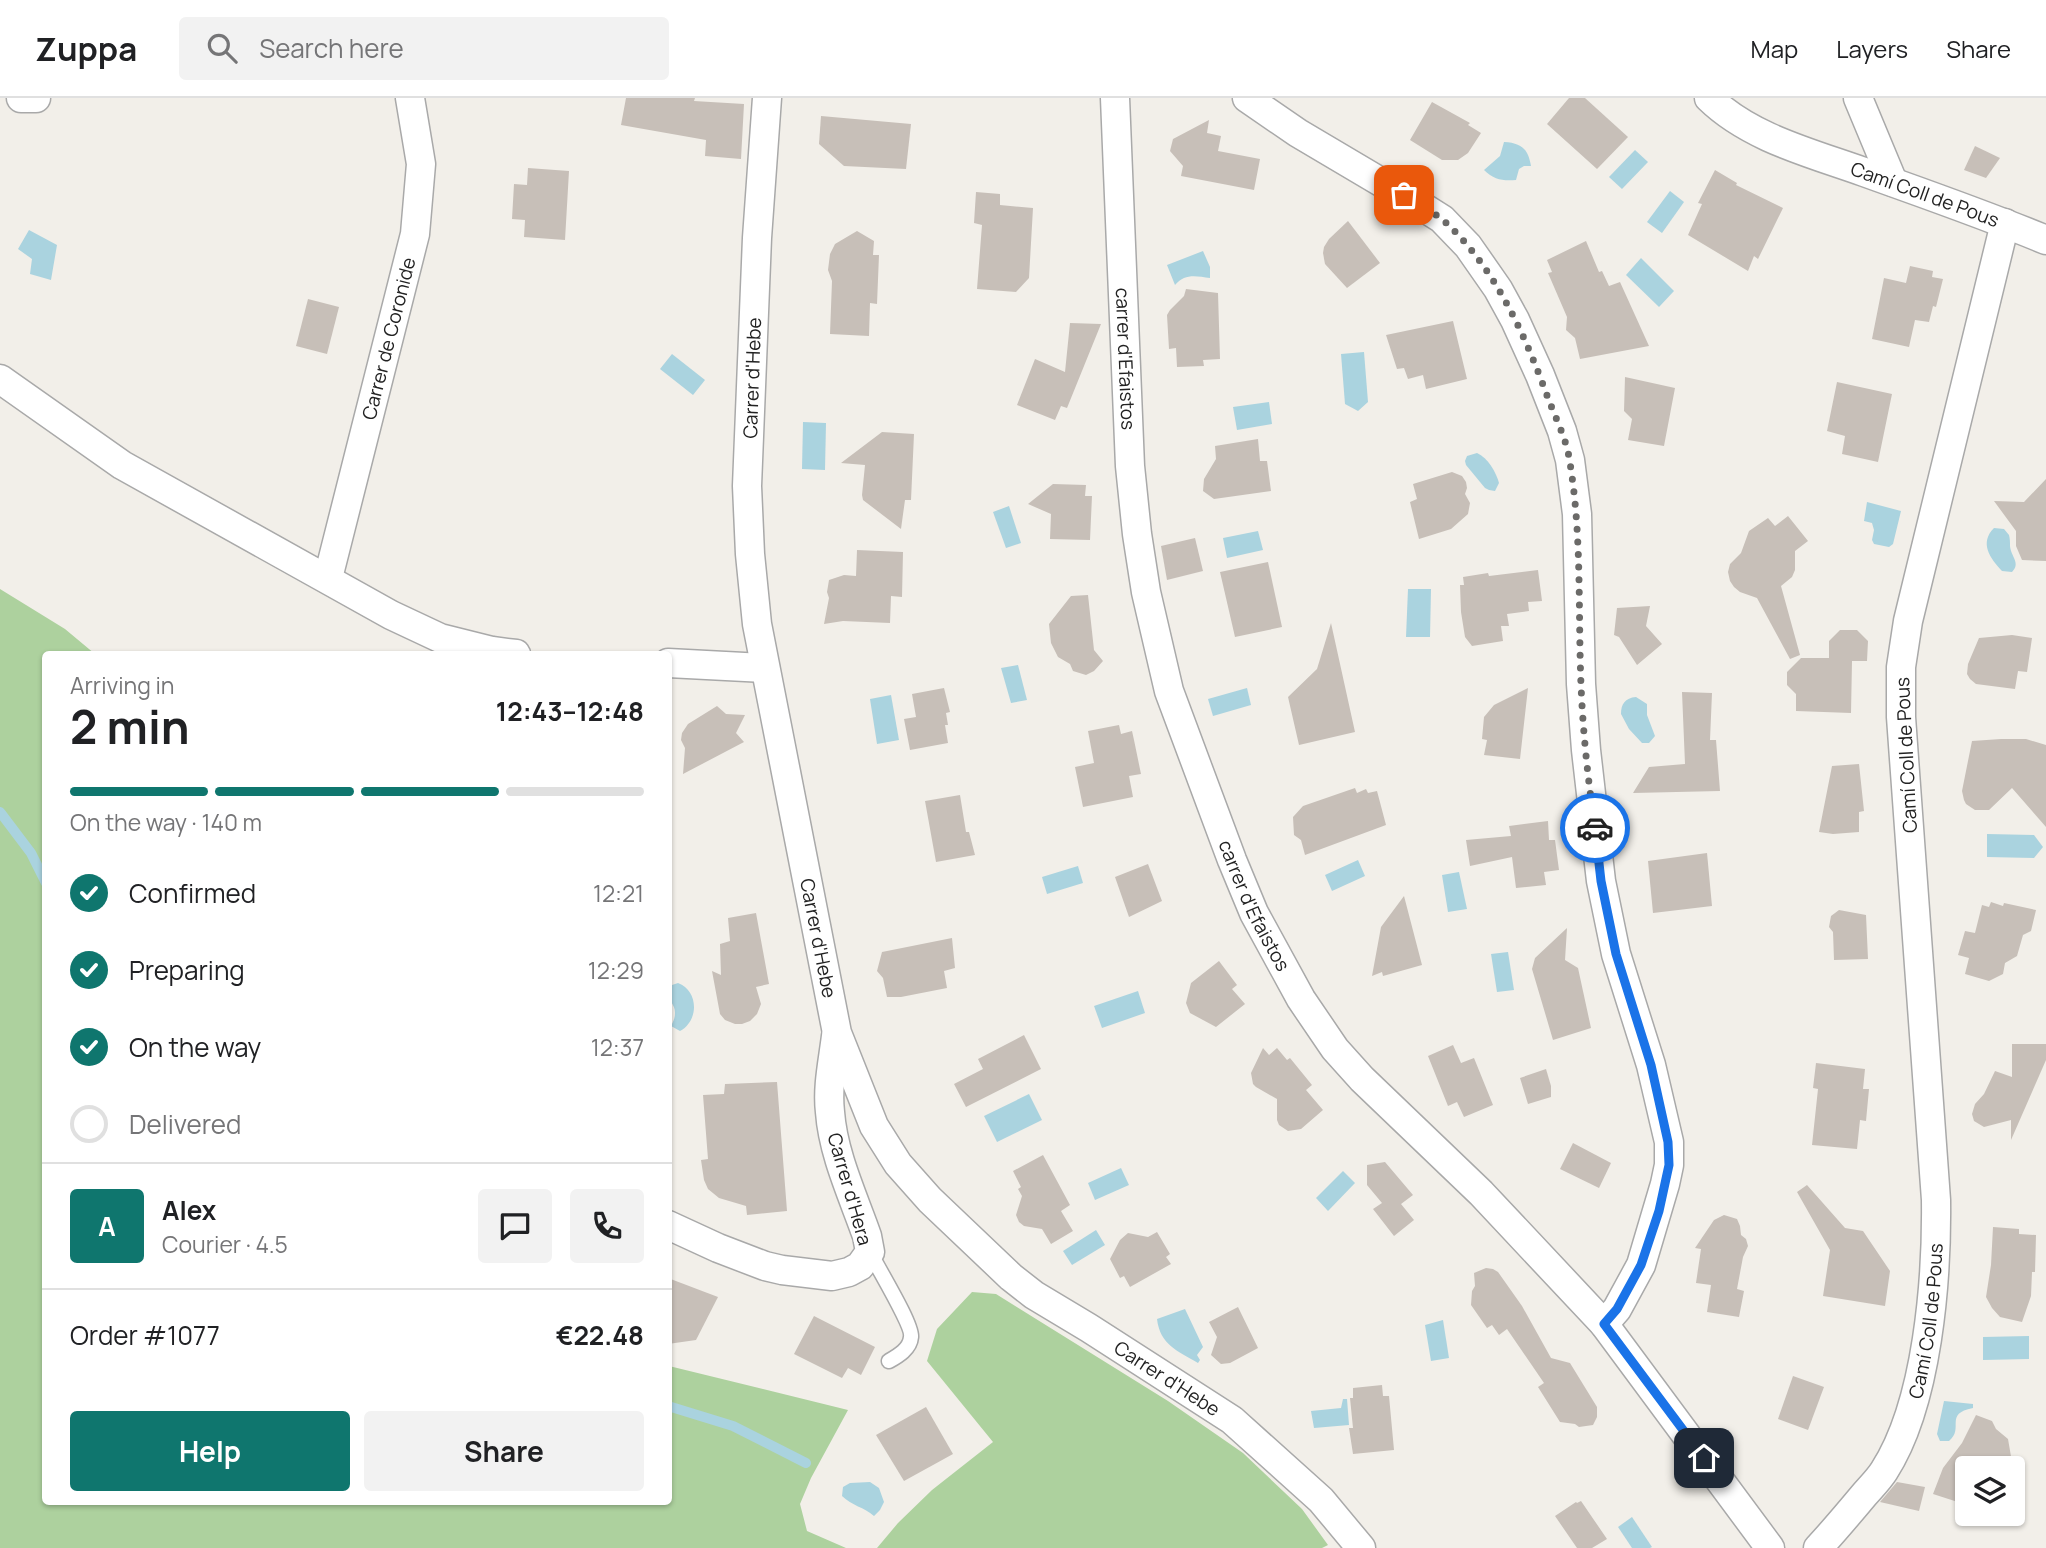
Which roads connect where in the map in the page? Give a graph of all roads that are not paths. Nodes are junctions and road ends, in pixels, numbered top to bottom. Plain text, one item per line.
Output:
1 (21, 98) edge
2 (36, 98) edge
3 (410, 98) edge
4 (767, 98) edge
5 (1115, 98) edge
6 (1247, 98) edge
7 (1709, 98) edge
8 (1858, 98) edge
9 (1893, 182) junction
10 (2005, 223) junction
11 (2046, 240) edge
12 (0, 379) edge
13 (328, 578) junction
14 (492, 651) edge
15 (672, 663) edge
16 (765, 668) junction
17 (837, 1033) junction
18 (672, 1227) edge
19 (870, 1252) junction
20 (1604, 1324) junction
21 (889, 1361) dead end
22 (1361, 1548) edge
23 (1770, 1548) edge
24 (1818, 1548) edge

1 - 2 street
3 - 13 street, Carrer de Coronide
4 - 16 street, Carrer d'Hebe
5 - 20 street, carrer d'Efaistos
6 - 20 street
7 - 9 street, Camí Coll de Pous
8 - 9 street
9 - 10 street, Camí Coll de Pous
10 - 11 street
10 - 24 street, Camí Coll de Pous
12 - 13 street
13 - 14 street
15 - 16 street
16 - 17 street, Carrer d'Hebe
17 - 19 street, Carrer d'Hera
17 - 22 street, Carrer d'Hebe
18 - 19 street, Carrer d'Hera
19 - 21 lane
20 - 23 street, carrer d'Efaistos

